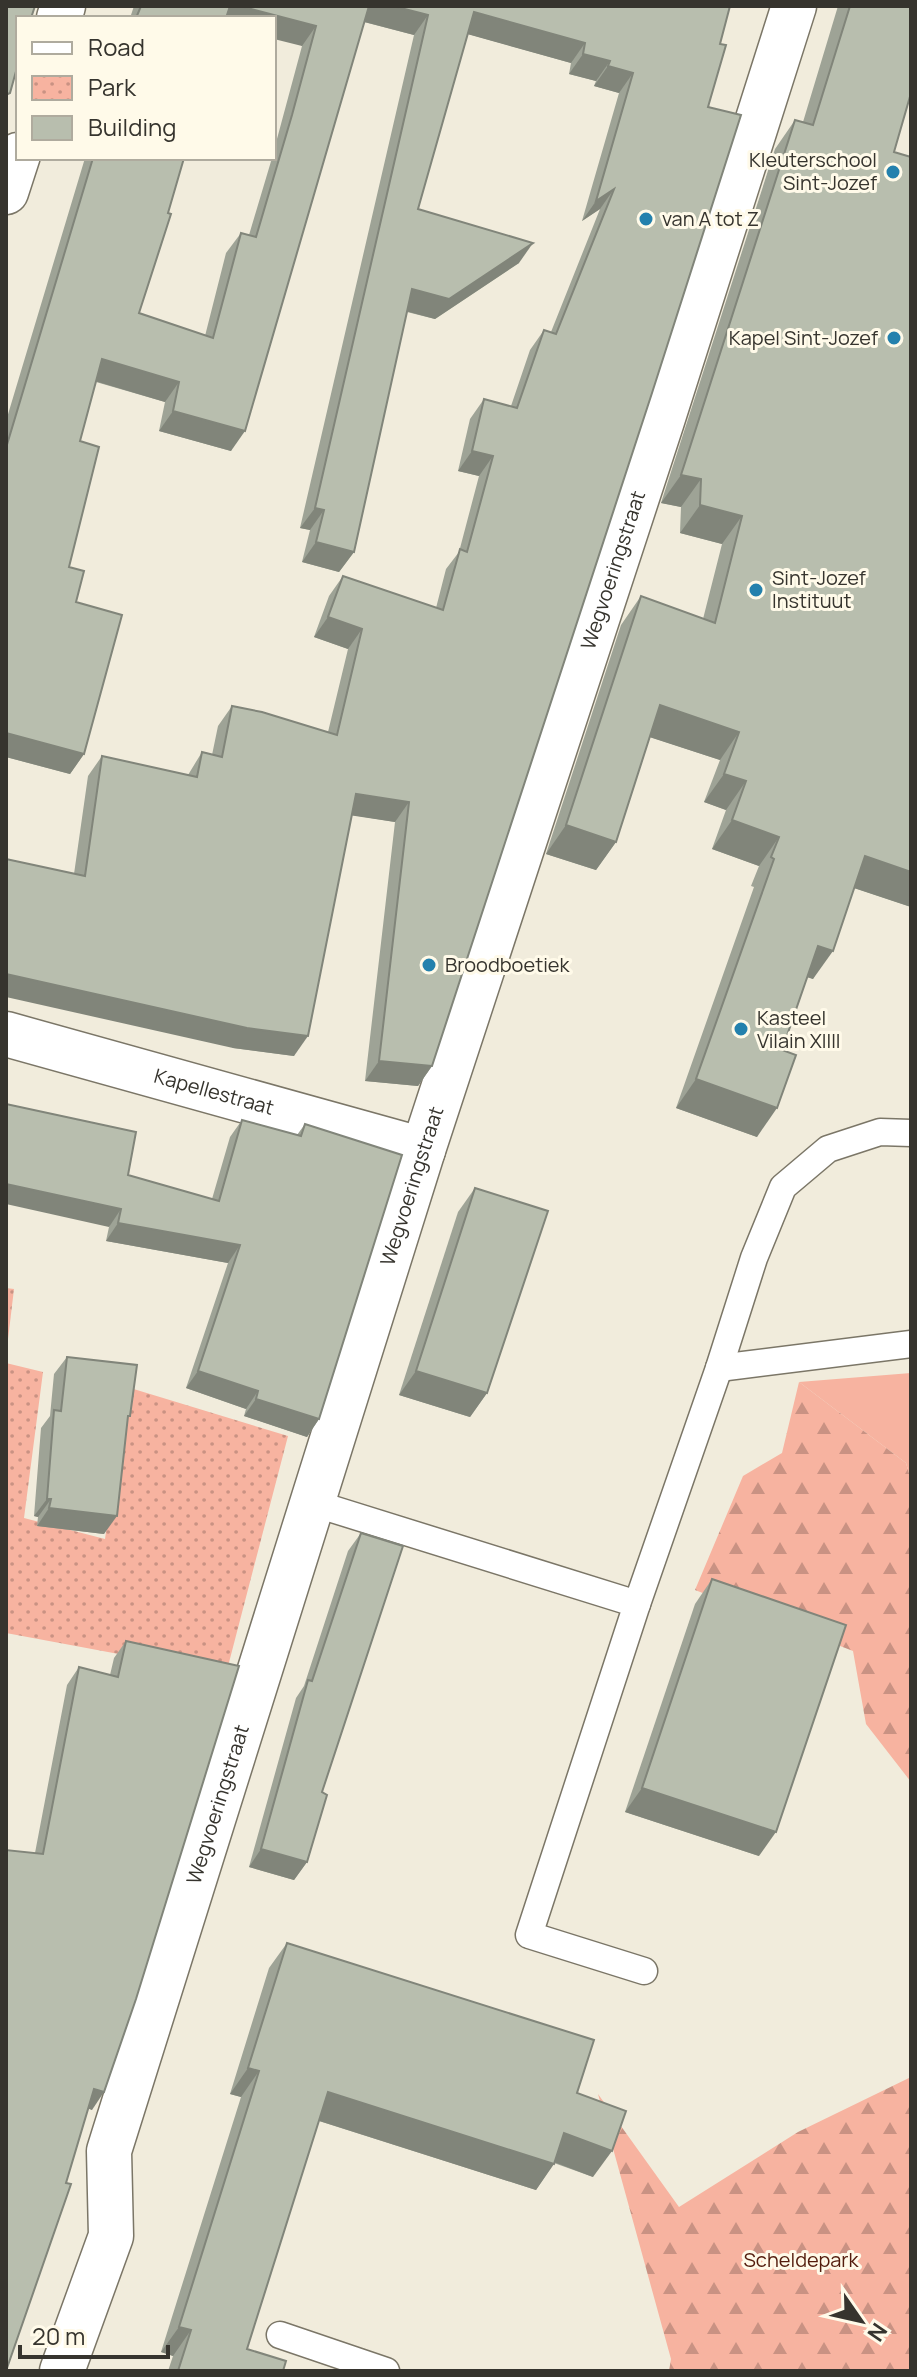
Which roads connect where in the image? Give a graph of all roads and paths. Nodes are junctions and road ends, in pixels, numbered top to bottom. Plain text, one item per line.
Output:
1 (794, 6) edge
2 (6, 1034) edge
3 (911, 1133) edge
4 (423, 1150) junction
5 (911, 1344) edge
6 (719, 1368) junction
7 (313, 1503) junction
8 (637, 1604) junction
9 (644, 1971) dead end
10 (280, 2335) dead end
11 (62, 2371) edge
12 (386, 2371) edge

1 - 4 street, Wegvoeringstraat
2 - 4 street, Kapellestraat
3 - 6 lane
4 - 7 street, Wegvoeringstraat
5 - 6 lane
6 - 8 lane
7 - 8 lane
7 - 11 street, Wegvoeringstraat
8 - 9 lane
10 - 12 lane

